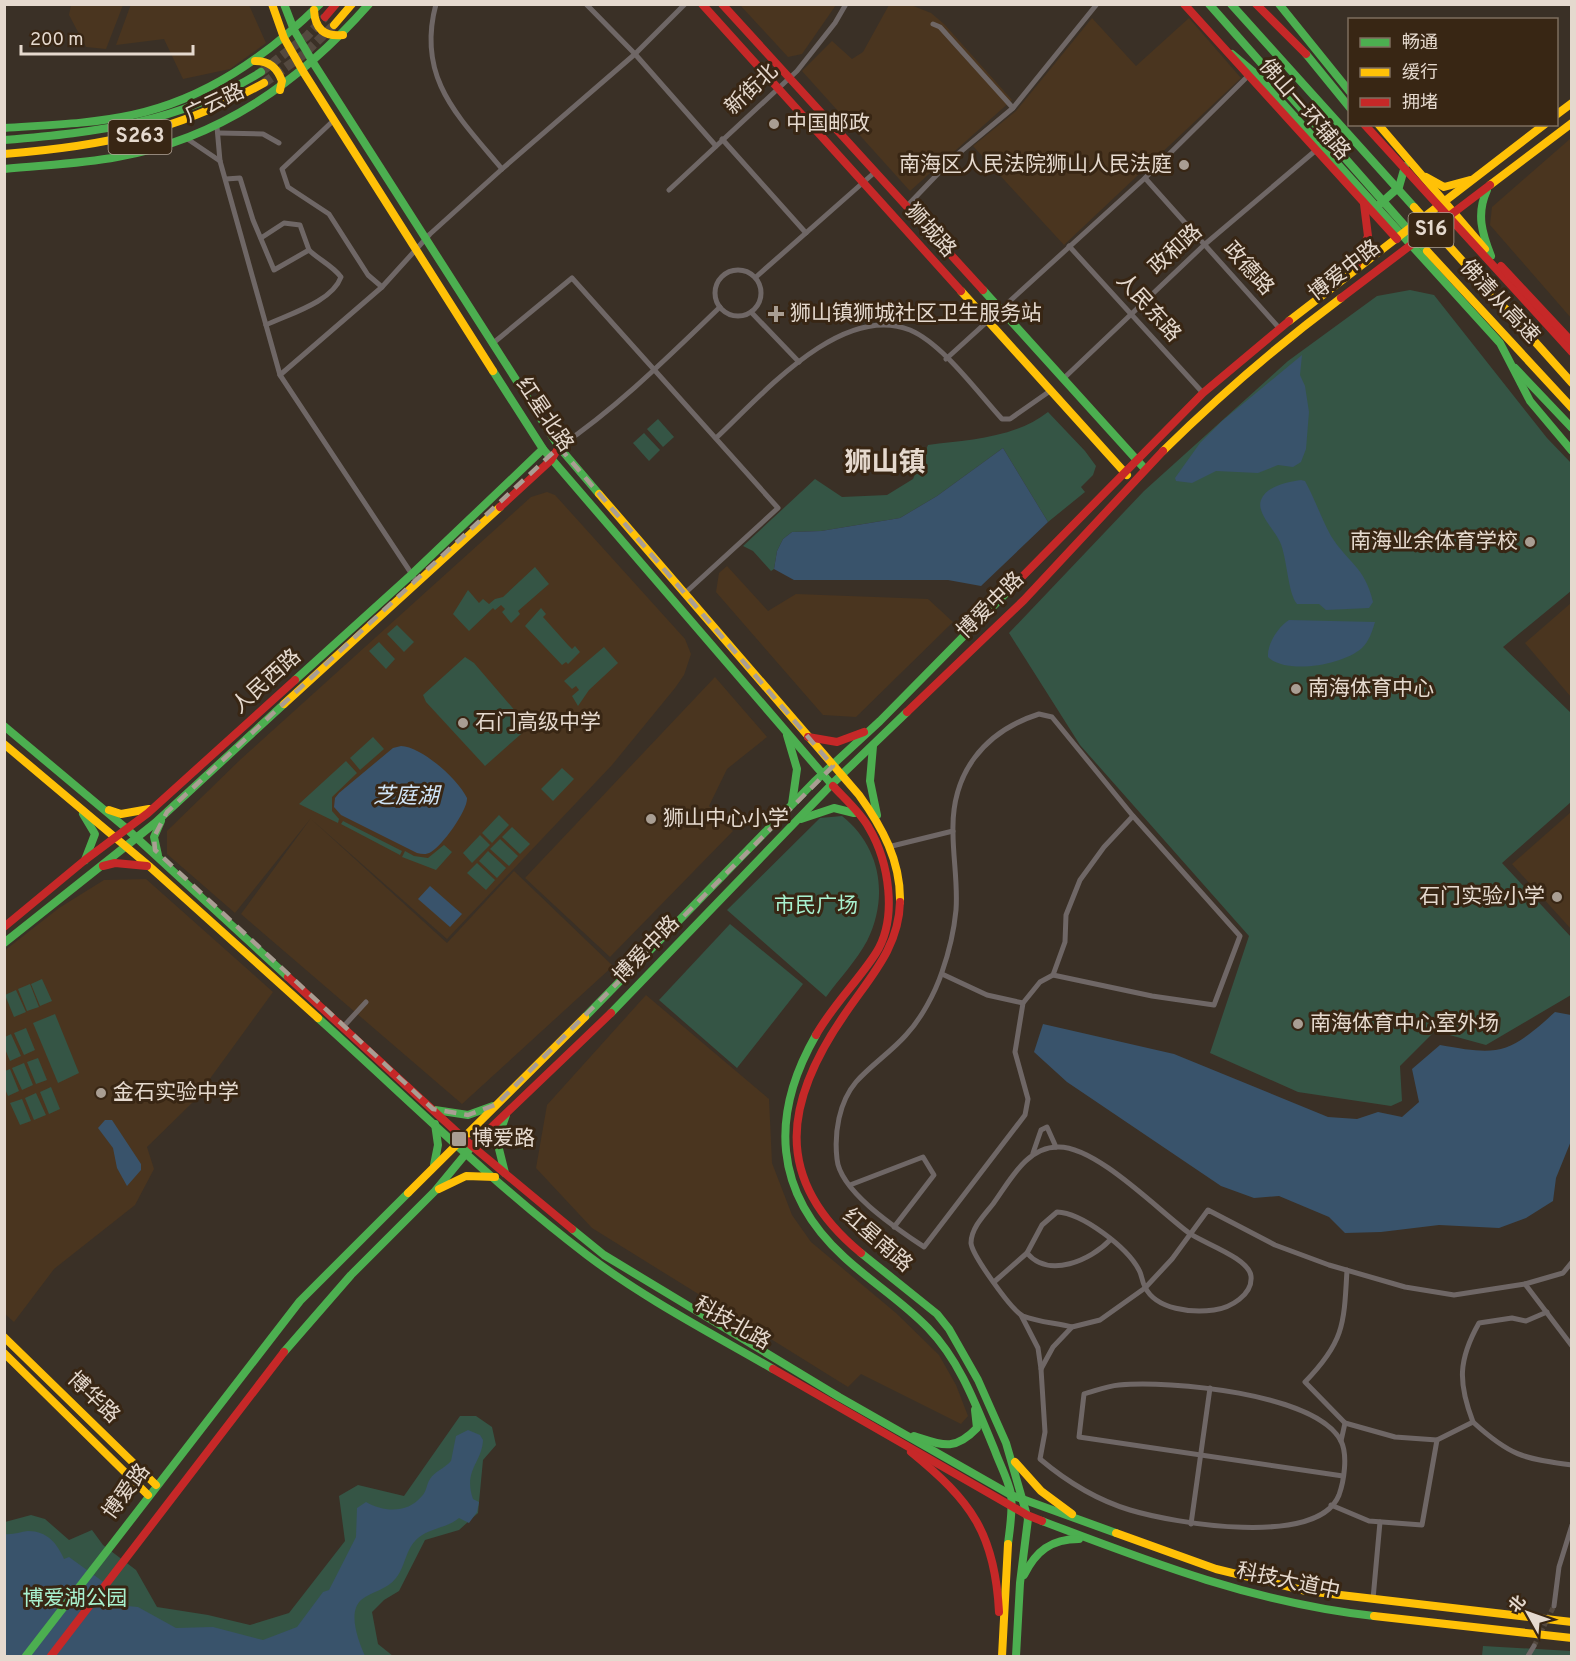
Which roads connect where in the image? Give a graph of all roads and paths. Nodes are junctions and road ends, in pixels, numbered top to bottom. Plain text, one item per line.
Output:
1 (272, 4) edge
2 (284, 4) edge
3 (336, 4) edge
4 (352, 4) edge
5 (369, 4) edge
6 (436, 4) edge
7 (586, 4) edge
8 (686, 4) edge
9 (702, 4) edge
10 (722, 4) edge
11 (846, 4) edge
12 (1184, 4) edge
13 (1209, 4) edge
14 (1231, 4) edge
15 (1256, 4) edge
16 (1279, 4) edge
17 (1097, 6) edge
18 (317, 8) edge
19 (325, 17) tunnel mouth
20 (933, 24) dead end
21 (334, 25) tunnel mouth
22 (294, 30) junction
23 (343, 35) junction
24 (284, 38) junction
25 (1313, 45) junction
26 (635, 54) junction
27 (1232, 54) junction
28 (255, 61) junction
29 (314, 64) junction
30 (261, 72) tunnel mouth
31 (304, 73) junction
32 (1248, 76) junction
33 (789, 77) junction
34 (1326, 77) junction
35 (264, 83) tunnel mouth
36 (777, 88) junction
37 (1348, 90) edge
38 (279, 92) junction
39 (1572, 104) edge
40 (1348, 105) edge
41 (1013, 108) junction
42 (1558, 114) edge
43 (334, 120) junction
44 (1572, 123) edge
45 (1367, 126) edge
46 (1380, 126) edge
47 (1542, 126) edge
48 (4, 128) edge
49 (217, 130) junction
50 (186, 138) junction
51 (722, 139) junction
52 (4, 140) edge
53 (279, 143) dead end
54 (716, 146) junction
55 (1315, 151) junction
56 (4, 154) edge
57 (1406, 157) junction
58 (220, 160) junction
59 (4, 169) edge
60 (502, 169) junction
61 (875, 172) junction
62 (1481, 175) junction
63 (1144, 178) junction
64 (226, 179) junction
65 (862, 183) junction
66 (1488, 188) junction
67 (669, 190) dead end
68 (1363, 202) junction
69 (1444, 202) junction
70 (907, 206) junction
71 (1454, 213) junction
72 (806, 233) junction
73 (261, 238) junction
74 (426, 238) junction
75 (1396, 239) junction
76 (1204, 245) junction
77 (1069, 246) junction
78 (416, 248) junction
79 (309, 250) junction
80 (1491, 256) junction
81 (1355, 271) junction
82 (756, 277) junction
83 (382, 287) junction
84 (720, 307) junction
85 (1000, 309) junction
86 (751, 312) junction
87 (1131, 313) junction
88 (987, 322) junction
89 (266, 325) junction
90 (1280, 328) junction
91 (1572, 342) edge
92 (492, 344) junction
93 (1572, 352) edge
94 (946, 358) junction
95 (799, 362) junction
96 (1515, 368) junction
97 (654, 369) junction
98 (280, 375) junction
99 (1063, 379) junction
100 (1572, 383) edge
101 (1050, 390) junction
102 (1203, 393) junction
103 (1572, 408) edge
104 (1572, 428) edge
105 (716, 438) junction
106 (559, 447) junction
107 (543, 449) junction
108 (1572, 451) edge
109 (551, 460) junction
110 (1138, 460) junction
111 (1145, 469) junction
112 (1125, 473) junction
113 (1133, 481) junction
114 (414, 579) junction
115 (684, 594) junction
116 (880, 721) junction
117 (4, 726) edge
118 (785, 731) junction
119 (807, 736) junction
120 (4, 744) edge
121 (873, 746) junction
122 (832, 766) junction
123 (823, 774) junction
124 (842, 776) junction
125 (832, 784) junction
126 (77, 805) junction
127 (791, 806) junction
128 (102, 808) junction
129 (154, 808) junction
130 (166, 812) junction
131 (859, 816) junction
132 (1133, 816) junction
133 (878, 820) junction
134 (795, 823) junction
135 (127, 829) junction
136 (953, 831) junction
137 (116, 837) junction
138 (137, 837) junction
139 (125, 846) junction
140 (892, 846) junction
141 (160, 859) junction
142 (85, 860) junction
143 (148, 866) junction
144 (96, 868) junction
145 (4, 927) edge
146 (4, 943) edge
147 (942, 974) junction
148 (1053, 975) junction
149 (366, 1002) dead end
150 (1023, 1003) junction
151 (343, 1027) junction
152 (497, 1104) junction
153 (433, 1110) junction
154 (508, 1112) junction
155 (434, 1122) junction
156 (461, 1140) junction
157 (1056, 1147) junction
158 (470, 1148) junction
159 (1033, 1153) junction
160 (434, 1166) junction
161 (505, 1174) junction
162 (495, 1177) junction
163 (850, 1185) junction
164 (435, 1191) junction
165 (894, 1227) junction
166 (1191, 1234) junction
167 (1110, 1240) junction
168 (1027, 1252) junction
169 (1572, 1262) edge
170 (1347, 1270) junction
171 (994, 1282) junction
172 (1526, 1284) junction
173 (1145, 1288) junction
174 (1546, 1312) junction
175 (1021, 1315) junction
176 (1072, 1327) junction
177 (4, 1337) edge
178 (1572, 1346) edge
179 (4, 1353) edge
180 (1041, 1369) junction
181 (1210, 1388) junction
182 (973, 1397) junction
183 (1473, 1422) junction
184 (1345, 1423) junction
185 (899, 1431) junction
186 (888, 1435) junction
187 (1437, 1440) junction
188 (1341, 1442) junction
189 (1010, 1455) junction
190 (1201, 1455) junction
191 (1572, 1465) edge
192 (1343, 1476) junction
193 (156, 1485) junction
194 (148, 1495) junction
195 (1011, 1495) junction
196 (1023, 1500) junction
197 (1331, 1505) junction
198 (1010, 1506) junction
199 (1028, 1515) junction
200 (1380, 1522) junction
201 (1191, 1524) junction
202 (1572, 1525) edge
203 (1094, 1526) junction
204 (1088, 1540) junction
205 (1020, 1585) junction
206 (1372, 1599) junction
207 (1554, 1606) tunnel mouth
208 (1572, 1622) edge
209 (1572, 1638) edge
210 (1534, 1646) tunnel mouth
211 (26, 1656) edge
212 (51, 1656) edge
213 (1000, 1656) edge
214 (1016, 1656) edge
215 (1528, 1656) edge

1 - 24 main road, 红星北路
2 - 22 main road, 红星北路
3 - 19 main road
4 - 21 main road
5 - 23 main road, 广云路 / S263
6 - 60 street
7 - 26 street
8 - 26 street
9 - 36 main road, 狮城路
10 - 33 main road, 狮城路
11 - 33 street, 新街北
12 - 27 main road, 佛山一环辅路
13 - 103 main road, 佛清从高速 / S16
14 - 100 main road, 佛清从高速 / S16
15 - 34 main road
16 - 25 main road
17 - 41 street
18 - 22 main road, S263
18 - 23 main road
20 - 41 street
22 - 24 main road, S263
22 - 29 main road, 红星北路
23 - 29 main road, 广云路 / S263
24 - 28 main road, S263
24 - 31 main road, 红星北路
25 - 34 main road
25 - 37 main road
26 - 54 street
26 - 60 street
27 - 32 main road, 佛山一环辅路
27 - 96 main road
28 - 38 main road
28 - 48 main road, S263
29 - 31 main road, 广云路 / S263
29 - 74 main road, 红星北路
30 - 52 main road, 广云路 / S263
31 - 38 main road, 广云路 / S263
31 - 43 main road, 红星北路
32 - 55 main road, 佛山一环辅路
32 - 63 street
33 - 36 street, 新街北
33 - 61 main road, 狮城路
34 - 40 main road
35 - 56 main road, 广云路 / S263
36 - 51 street, 新街北
36 - 65 main road, 狮城路
38 - 49 main road, 广云路 / S263
39 - 42 main road
41 - 70 street
43 - 78 main road, 红星北路
43 - 83 street
44 - 66 main road, 博爱中路
45 - 93 main road
46 - 57 main road
47 - 62 main road
49 - 50 main road, 广云路 / S263
49 - 53 street
49 - 58 street
50 - 58 street
50 - 59 main road, 广云路 / S263
51 - 54 street, 新街北
51 - 72 street
54 - 67 street, 新街北
55 - 68 main road, 佛山一环辅路
55 - 76 street, 政和路
57 - 62 main road
57 - 68 main road
57 - 69 main road
58 - 64 street
60 - 74 street
61 - 65 street
61 - 70 main road, 狮城路
62 - 69 main road, 博爱中路
63 - 76 street, 政德路
63 - 77 street
64 - 73 street
64 - 89 street
65 - 72 street
65 - 88 main road, 狮城路
66 - 71 main road, 博爱中路
66 - 80 main road
68 - 75 main road, 佛山一环辅路
68 - 81 main road
69 - 71 main road
69 - 75 main road, 博爱中路
70 - 85 main road, 狮城路
71 - 80 main road
71 - 111 main road, 博爱中路
72 - 82 street
73 - 79 street
73 - 79 street
74 - 78 street
74 - 92 main road, 红星北路
75 - 81 main road, 博爱中路
76 - 87 street, 政和路
76 - 90 street, 政德路
77 - 85 street
77 - 87 street, 人民东路
78 - 83 street
78 - 107 main road, 红星北路
79 - 89 street
80 - 91 main road
81 - 90 main road, 博爱中路
82 - 84 street
82 - 86 street
83 - 98 street
84 - 86 street
84 - 97 street
85 - 88 street
85 - 99 main road, 狮城路
86 - 95 street
87 - 99 street, 政和路
87 - 102 street, 人民东路
88 - 94 street
88 - 101 main road, 狮城路
89 - 98 street
90 - 102 main road, 博爱中路
92 - 97 street
92 - 106 main road, 红星北路
94 - 95 street
94 - 101 street
95 - 105 street
96 - 104 main road
96 - 108 main road
97 - 105 street
97 - 106 street
98 - 114 street
99 - 110 main road, 狮城路
101 - 112 main road, 狮城路
102 - 110 main road, 博爱中路
105 - 115 street
106 - 107 main road
106 - 109 main road
106 - 115 main road, 红星北路
107 - 109 main road, 红星北路
107 - 114 main road, 人民西路
109 - 114 main road
109 - 118 main road, 红星北路
110 - 111 main road, 狮城路
110 - 112 main road, 博爱中路
111 - 113 main road, 博爱中路
112 - 113 main road, 狮城路
112 - 116 main road, 博爱中路
113 - 121 main road, 博爱中路
114 - 129 main road, 人民西路
114 - 130 main road
115 - 119 main road, 红星北路
116 - 119 main road
116 - 122 main road, 博爱中路
117 - 128 main road
118 - 123 main road, 红星北路
118 - 127 main road
119 - 122 main road, 红星南路
120 - 126 main road
121 - 124 main road, 博爱中路
121 - 133 main road
122 - 123 main road, 博爱中路
122 - 124 main road, 红星南路
123 - 125 main road, 红星南路
123 - 127 main road, 博爱中路
124 - 125 main road, 博爱中路
124 - 133 main road, 红星南路
125 - 131 main road, 红星南路
125 - 134 main road, 博爱中路
126 - 137 main road
126 - 142 main road
127 - 152 main road, 博爱中路
128 - 129 main road
128 - 135 main road
129 - 135 main road, 人民西路
130 - 138 main road
130 - 141 main road
131 - 134 main road
131 - 182 main road, 红星南路
132 - 136 street
132 - 148 street
132 - 148 street
133 - 140 main road, 红星南路
134 - 154 main road, 博爱中路
135 - 137 main road, 人民西路
135 - 138 main road
136 - 140 street
136 - 147 street
137 - 139 main road
137 - 142 main road, 人民西路
138 - 139 main road
138 - 141 main road
139 - 143 main road
139 - 144 main road
140 - 189 main road, 红星南路
141 - 151 main road
142 - 145 main road, 人民西路
143 - 144 main road
143 - 155 main road
144 - 146 main road
147 - 150 street
147 - 163 street
148 - 150 street
149 - 151 street
150 - 165 street
151 - 153 main road
152 - 153 main road
152 - 156 main road, 博爱中路
153 - 156 main road
154 - 158 main road, 博爱中路
154 - 161 main road
155 - 156 main road
155 - 160 main road
156 - 158 main road, 科技北路
156 - 160 main road, 博爱路
157 - 159 street
157 - 159 street
157 - 166 street
158 - 161 main road
158 - 162 main road, 科技北路
158 - 164 main road, 博爱路
159 - 171 street
160 - 193 main road, 博爱路
161 - 185 main road
162 - 164 main road
162 - 186 main road, 科技北路
163 - 165 street
163 - 165 street
164 - 212 main road, 博爱路
166 - 170 street
166 - 173 street
166 - 173 street
167 - 168 street
167 - 168 street
167 - 173 street
168 - 171 street
169 - 172 street
170 - 172 street
170 - 184 street
171 - 175 street
172 - 174 street
173 - 176 street
174 - 178 street
174 - 183 street
175 - 176 street
175 - 180 street
176 - 180 street
177 - 193 main road, 博华路
179 - 194 main road, 博华路
180 - 201 street
181 - 188 street
181 - 190 street
181 - 190 street
182 - 185 main road
182 - 195 main road, 红星南路
183 - 187 street
183 - 191 street
184 - 187 street
184 - 188 street
185 - 195 main road, 科技大道中
186 - 198 main road, 科技北路
186 - 213 main road
187 - 200 street
188 - 192 street
189 - 196 main road, 红星南路
189 - 203 main road
190 - 192 street
190 - 201 street
192 - 197 street
193 - 194 main road, 博爱路
194 - 211 main road, 博爱路
195 - 196 main road, 科技大道中
195 - 198 main road, 红星南路
196 - 199 main road, 红星南路
196 - 203 main road, 科技大道中
197 - 200 street
197 - 201 street
198 - 199 main road, 科技大道中
198 - 213 main road, 红星南路
199 - 204 main road, 科技大道中
199 - 205 main road, 红星南路
200 - 206 street
202 - 207 street
203 - 206 main road, 科技大道中
204 - 205 main road
204 - 209 main road, 科技大道中
205 - 214 main road, 红星南路
206 - 208 main road, 科技大道中
210 - 215 street

